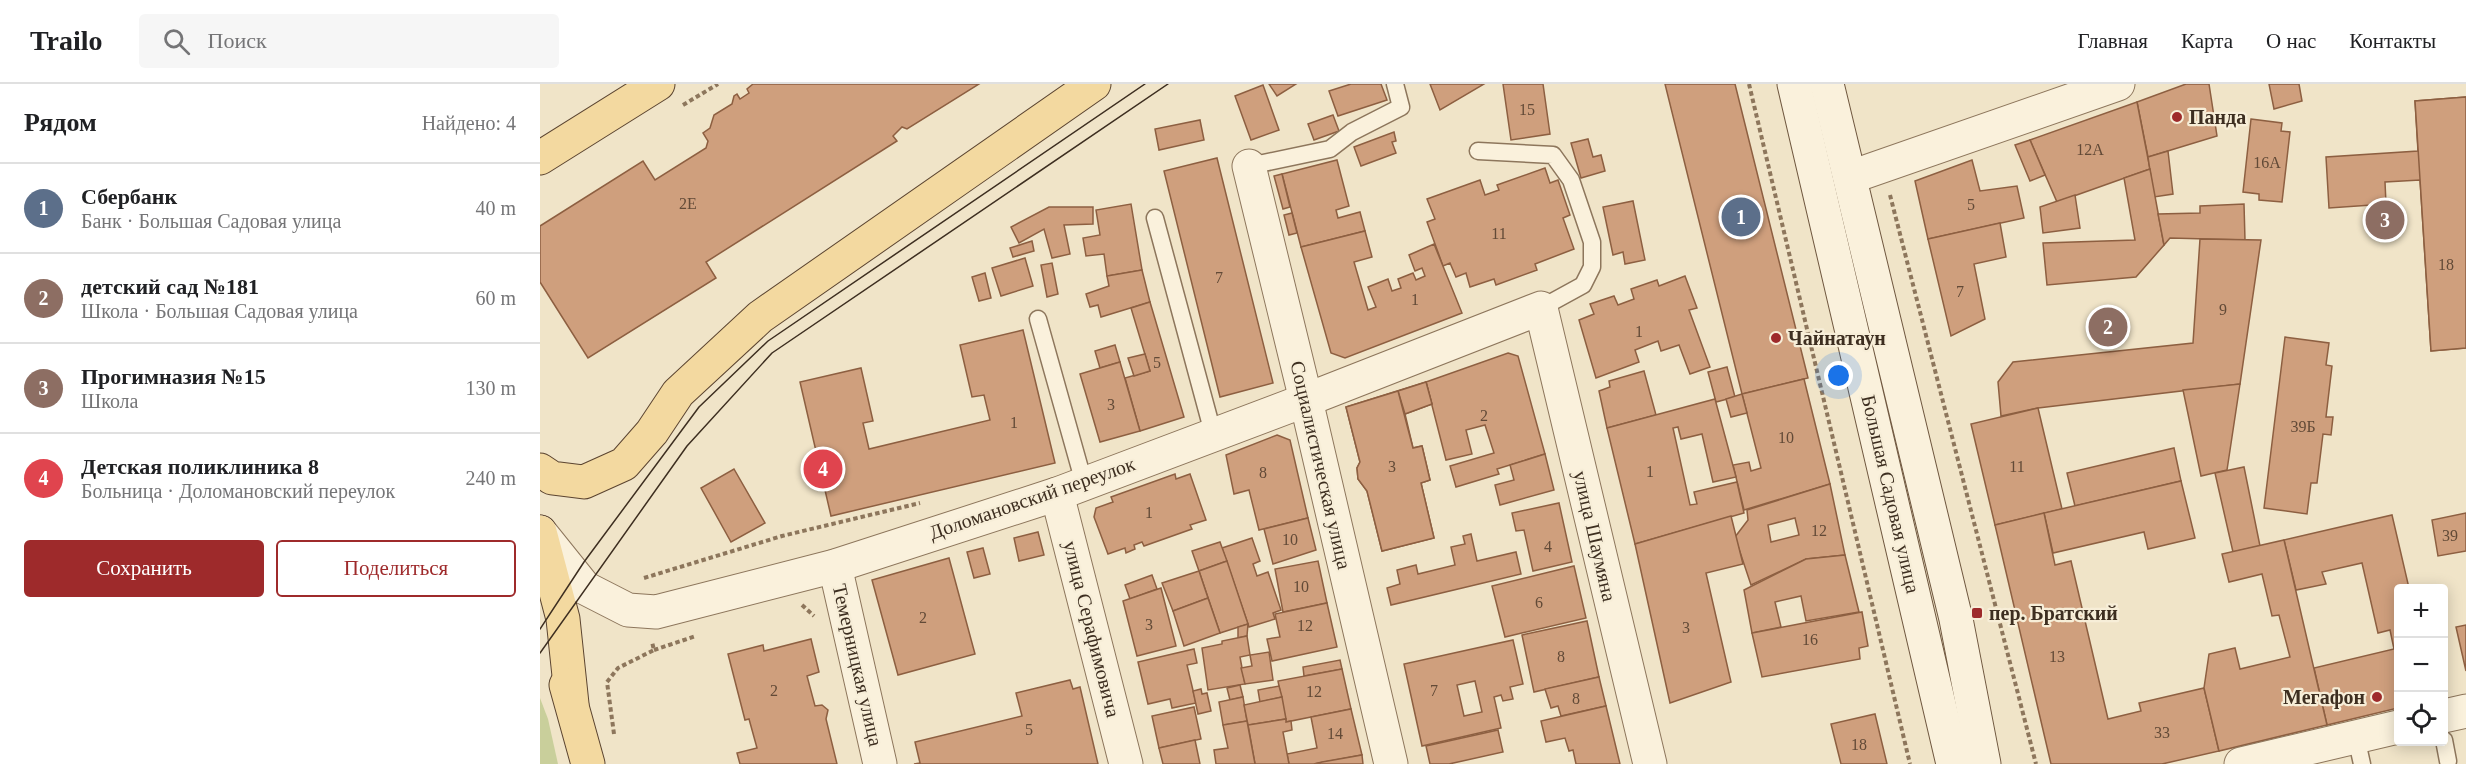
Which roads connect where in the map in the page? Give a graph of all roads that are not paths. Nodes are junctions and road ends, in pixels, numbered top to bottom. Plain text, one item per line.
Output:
1 (658, 84) edge
2 (1094, 84) edge
3 (1395, 84) edge
4 (1794, 84) edge
5 (1827, 84) edge
6 (2118, 84) edge
7 (1478, 151) dead end
8 (540, 158) edge
9 (1249, 166) joint
10 (1851, 177) junction
11 (1155, 218) dead end
12 (1541, 308) junction
13 (1038, 319) dead end
14 (1306, 400) junction
15 (1213, 433) junction
16 (540, 470) edge
17 (1070, 489) junction
18 (540, 532) edge
19 (835, 566) junction
20 (540, 615) edge
21 (572, 704) junction
22 (2466, 711) edge
23 (2448, 715) edge
24 (2394, 729) edge
25 (2445, 746) edge
26 (2359, 750) edge
27 (2448, 761) dead end
28 (588, 764) edge
29 (880, 764) edge
30 (1126, 764) edge
31 (1391, 764) edge
32 (1650, 764) edge
33 (1953, 764) edge
34 (1984, 764) edge
35 (2241, 764) edge

1 - 8 main road
2 - 16 main road
3 - 9 lane
4 - 33 street, Большая Садовая улица
5 - 10 street, Большая Садовая улица
6 - 10 street
7 - 12 lane
9 - 14 street, Социалистическая улица
10 - 34 street, Большая Садовая улица
11 - 15 lane
12 - 14 street, Доломановский переулок
12 - 32 street, улица Шаумяна
13 - 17 lane
14 - 15 street, Доломановский переулок
14 - 31 street, Социалистическая улица
15 - 17 street, Доломановский переулок
17 - 19 street, Доломановский переулок
17 - 30 street, улица Серафимовича
18 - 19 street, Доломановский переулок
18 - 21 main road
19 - 29 street, Темерницкая улица
20 - 21 main road
21 - 28 main road
22 - 23 street
24 - 26 street
25 - 27 lane
26 - 35 street

